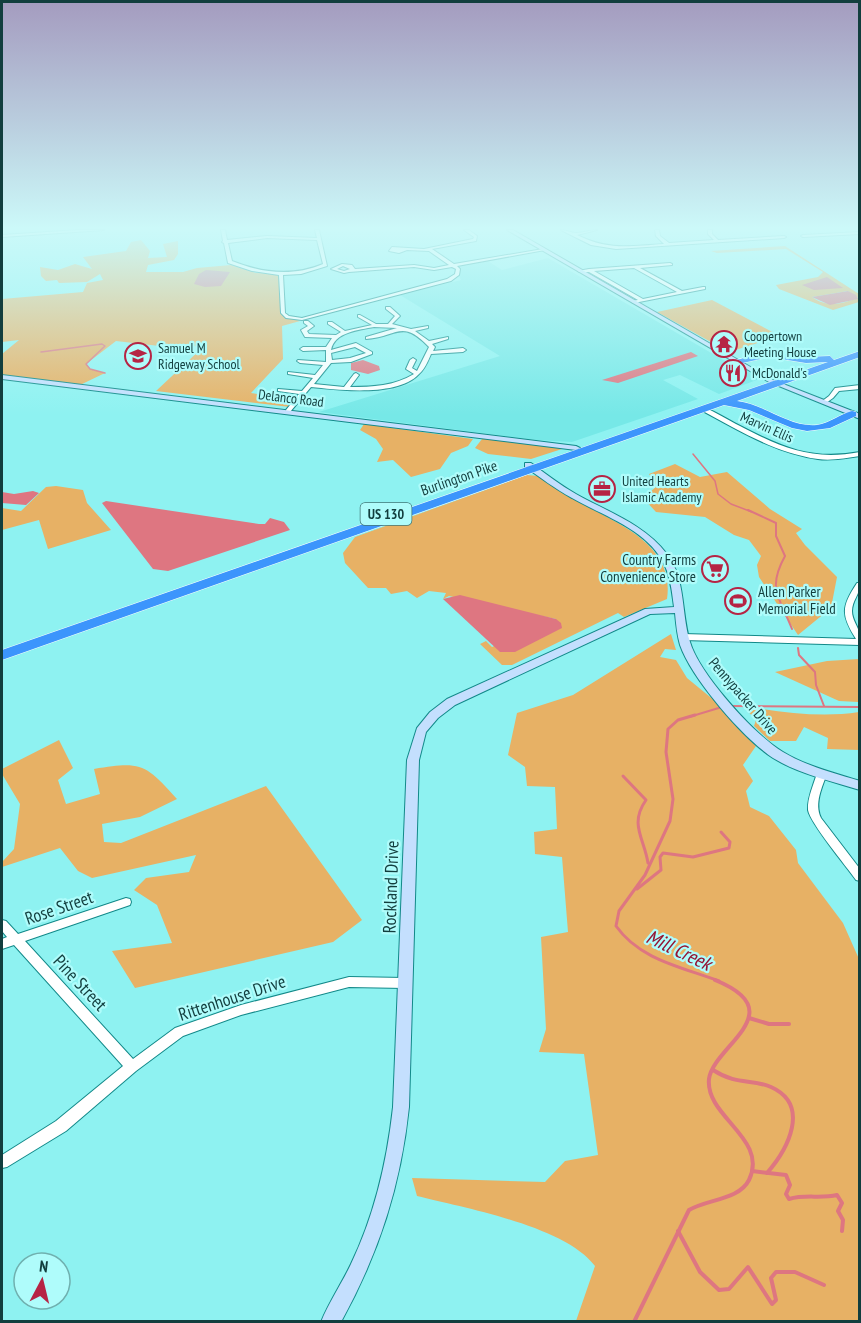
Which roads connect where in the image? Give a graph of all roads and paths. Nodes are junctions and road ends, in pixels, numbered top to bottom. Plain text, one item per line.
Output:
1 (282, 292) edge
2 (405, 292) edge
3 (620, 292) edge
4 (623, 292) edge
5 (681, 292) edge
6 (638, 301) junction
7 (388, 308) dead end
8 (360, 316) dead end
9 (306, 322) dead end
10 (330, 323) dead end
11 (374, 324) junction
12 (390, 324) junction
13 (426, 327) dead end
14 (406, 330) junction
15 (344, 332) junction
16 (336, 336) junction
17 (368, 338) dead end
18 (446, 338) dead end
19 (428, 343) junction
20 (303, 349) dead end
21 (328, 350) junction
22 (463, 350) dead end
23 (860, 352) edge
24 (429, 354) junction
25 (833, 359) junction
26 (413, 360) dead end
27 (300, 361) dead end
28 (738, 362) junction
29 (328, 363) junction
30 (290, 373) dead end
31 (417, 373) junction
32 (356, 375) dead end
33 (2, 377) edge
34 (317, 377) junction
35 (774, 382) junction
36 (311, 385) junction
37 (320, 386) junction
38 (860, 387) edge
39 (345, 389) junction
40 (280, 390) dead end
41 (304, 392) junction
42 (824, 402) junction
43 (719, 404) junction
44 (703, 409) junction
45 (288, 411) junction
46 (856, 415) edge
47 (576, 448) junction
48 (860, 454) edge
49 (531, 467) junction
50 (860, 585) edge
51 (679, 610) junction
52 (683, 637) junction
53 (860, 641) edge
54 (5, 646) edge
55 (2, 655) edge
56 (822, 773) junction
57 (860, 786) edge
58 (860, 877) edge
59 (126, 902) dead end
60 (2, 924) edge
61 (15, 940) junction
62 (2, 944) edge
63 (405, 983) junction
64 (132, 1067) junction
65 (2, 1162) edge
66 (330, 1322) edge

1 - 2 street
3 - 6 street
4 - 6 street
5 - 6 street
6 - 28 street
7 - 12 street
8 - 11 street
9 - 16 street
10 - 15 street
11 - 12 street
11 - 15 street
12 - 14 street
13 - 14 street
14 - 17 street
14 - 19 street
15 - 16 street
16 - 21 street
18 - 19 street
19 - 24 street
20 - 21 street
21 - 29 street
21 - 29 street
22 - 24 street
23 - 25 highway, Burlington Pike / US 130
23 - 35 highway, Burlington Pike / US 130
24 - 31 street
25 - 28 highway
25 - 35 highway, Burlington Pike / US 130
26 - 31 street
27 - 29 street
28 - 35 street
29 - 34 street
30 - 34 street
31 - 39 street
32 - 39 street
33 - 45 street, Delanco Road
34 - 36 street
35 - 42 street
35 - 43 highway, Burlington Pike / US 130
35 - 47 highway, Burlington Pike / US 130
36 - 37 street
36 - 41 street
37 - 39 street
37 - 41 street
38 - 42 street
40 - 41 street
41 - 45 street
42 - 46 street
43 - 44 highway, Burlington Pike / US 130
43 - 46 highway
44 - 48 street, Marvin Ellis
44 - 49 highway, Burlington Pike / US 130
45 - 47 street, Delanco Road
47 - 49 highway, Burlington Pike / US 130
49 - 51 street, Pennypacker Drive
49 - 54 highway, Burlington Pike / US 130
49 - 55 highway, Burlington Pike / US 130
50 - 53 street
51 - 52 street, Pennypacker Drive
51 - 63 street, Rockland Drive
52 - 53 street
52 - 56 street, Pennypacker Drive
56 - 57 street, Pennypacker Drive
56 - 58 street
59 - 61 street, Rose Street
60 - 61 street, Pine Street
61 - 62 street, Rose Street
61 - 64 street, Pine Street
63 - 64 street, Rittenhouse Drive
63 - 66 street, Rockland Drive
64 - 65 street, Rittenhouse Drive

